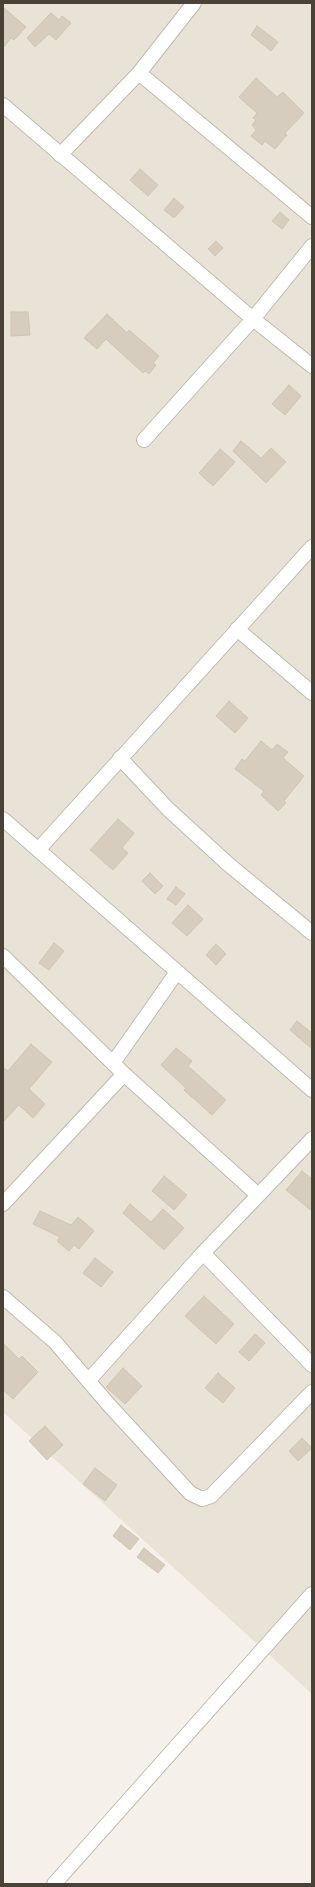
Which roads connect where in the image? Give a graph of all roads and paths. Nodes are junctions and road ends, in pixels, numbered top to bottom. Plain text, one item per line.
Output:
1 (194, 3) edge
2 (139, 73) junction
3 (3, 105) edge
4 (60, 155) junction
5 (312, 217) edge
6 (312, 246) edge
7 (253, 319) junction
8 (312, 366) edge
9 (144, 440) dead end
10 (312, 547) edge
11 (237, 629) junction
12 (312, 693) edge
13 (120, 758) junction
14 (3, 819) edge
15 (38, 850) junction
16 (312, 933) edge
17 (3, 956) edge
18 (177, 972) junction
19 (113, 1063) junction
20 (124, 1074) junction
21 (312, 1090) edge
22 (312, 1139) edge
23 (258, 1195) junction
24 (3, 1204) edge
25 (203, 1253) junction
26 (3, 1298) edge
27 (312, 1365) edge
28 (89, 1380) junction
29 (312, 1392) edge
30 (312, 1594) edge
31 (54, 1884) edge

1 - 2 street
2 - 4 street
2 - 5 street
3 - 4 street
4 - 7 street
6 - 7 street
7 - 8 street
7 - 9 street
10 - 11 street
11 - 12 street
11 - 13 street
13 - 15 street
13 - 16 street
14 - 15 street
15 - 18 street
17 - 19 street
18 - 19 street
18 - 21 street
19 - 20 street
20 - 23 street
20 - 24 street
22 - 23 street
23 - 25 street
25 - 27 street
25 - 28 street
26 - 28 street
28 - 29 street
30 - 31 street

